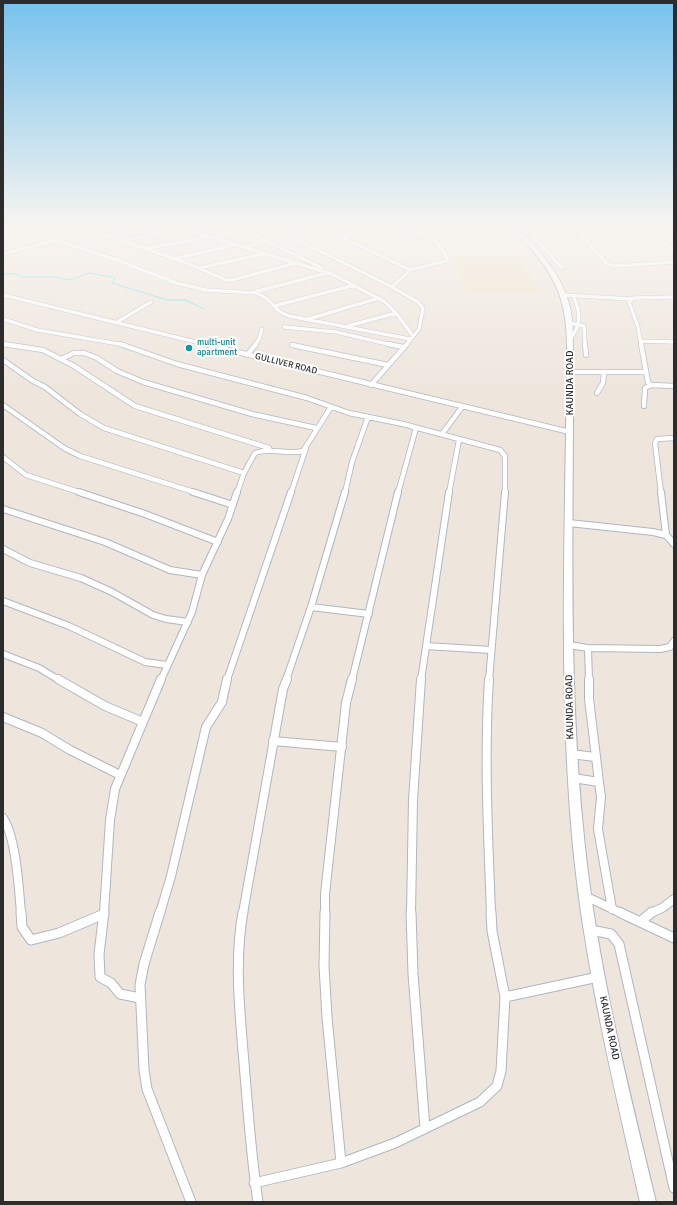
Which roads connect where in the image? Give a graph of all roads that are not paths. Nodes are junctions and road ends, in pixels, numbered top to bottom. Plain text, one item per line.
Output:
1 (175, 281) edge
2 (294, 281) edge
3 (347, 281) edge
4 (380, 281) edge
5 (399, 281) edge
6 (556, 281) edge
7 (355, 285) junction
8 (392, 287) junction
9 (254, 292) junction
10 (3, 295) edge
11 (563, 295) junction
12 (573, 296) junction
13 (379, 298) junction
14 (674, 298) edge
15 (632, 299) junction
16 (151, 302) dead end
17 (577, 302) junction
18 (274, 306) junction
19 (567, 308) junction
20 (578, 309) junction
21 (396, 313) junction
22 (3, 319) edge
23 (306, 320) junction
24 (117, 322) junction
25 (574, 323) junction
26 (284, 327) dead end
27 (344, 327) junction
28 (262, 329) dead end
29 (414, 336) junction
30 (570, 339) junction
31 (410, 340) junction
32 (585, 340) junction
33 (641, 341) junction
34 (674, 342) edge
35 (3, 344) edge
36 (292, 344) dead end
37 (403, 347) junction
38 (247, 354) junction
39 (586, 355) dead end
40 (61, 359) junction
41 (3, 360) edge
42 (388, 365) junction
43 (570, 372) junction
44 (604, 372) junction
45 (646, 372) junction
46 (371, 385) junction
47 (651, 385) junction
48 (674, 386) edge
49 (597, 393) dead end
50 (3, 405) edge
51 (644, 406) dead end
52 (331, 407) junction
53 (462, 407) junction
54 (368, 417) junction
55 (316, 428) junction
56 (416, 428) junction
57 (570, 432) junction
58 (442, 434) junction
59 (674, 438) edge
60 (459, 440) junction
61 (306, 448) junction
62 (286, 452) junction
63 (3, 457) edge
64 (244, 473) junction
65 (233, 504) junction
66 (3, 509) edge
67 (569, 523) junction
68 (666, 535) junction
69 (218, 542) junction
70 (674, 544) edge
71 (3, 549) edge
72 (202, 575) junction
73 (3, 601) edge
74 (311, 607) junction
75 (369, 614) junction
76 (188, 622) junction
77 (569, 645) junction
78 (426, 646) junction
79 (673, 647) edge
80 (588, 648) junction
81 (491, 650) junction
82 (3, 654) edge
83 (167, 665) junction
84 (3, 717) edge
85 (143, 722) junction
86 (273, 741) junction
87 (342, 747) junction
88 (571, 754) junction
89 (595, 757) junction
90 (120, 775) junction
91 (573, 778) junction
92 (599, 782) junction
93 (3, 818) edge
94 (585, 896) junction
95 (674, 899) edge
96 (612, 909) junction
97 (104, 914) junction
98 (640, 922) junction
99 (591, 930) junction
100 (674, 938) edge
101 (598, 977) junction
102 (506, 997) junction
103 (140, 998) junction
104 (425, 1128) junction
105 (342, 1163) junction
106 (254, 1183) junction
107 (674, 1188) edge
108 (191, 1202) edge
109 (258, 1202) edge
110 (648, 1202) edge

1 - 9 street
2 - 9 street
3 - 7 street
4 - 8 street
5 - 8 street
6 - 11 main road, KAUNDA ROAD
7 - 13 street
7 - 18 street
8 - 29 street
9 - 18 street
10 - 24 street, GULLIVER ROAD
11 - 12 street
11 - 19 main road, KAUNDA ROAD
12 - 15 street
12 - 17 street
13 - 21 street
13 - 23 street
14 - 15 street
15 - 33 street
16 - 24 street
17 - 19 street
17 - 20 street
18 - 23 street
19 - 20 street
19 - 25 main road, KAUNDA ROAD
20 - 25 street
21 - 27 street
21 - 29 street
22 - 52 street
23 - 27 street
24 - 38 street, GULLIVER ROAD
25 - 30 main road, KAUNDA ROAD
25 - 32 street
26 - 37 street
27 - 31 street
28 - 38 street
29 - 31 street
30 - 32 street
30 - 43 main road, KAUNDA ROAD
31 - 37 street
32 - 39 street
33 - 34 street
33 - 45 street
35 - 40 street
36 - 42 street
37 - 42 street
38 - 46 street, GULLIVER ROAD
40 - 55 street
40 - 62 street
41 - 64 street
42 - 46 street
43 - 44 street
43 - 57 main road, KAUNDA ROAD
44 - 45 street
44 - 49 street
45 - 47 street
46 - 53 street, GULLIVER ROAD
47 - 48 street
47 - 51 street
50 - 65 street
52 - 54 street
52 - 55 street
53 - 57 street, GULLIVER ROAD
53 - 58 street
54 - 56 street
54 - 74 street
55 - 61 street
56 - 58 street
56 - 75 street
57 - 67 main road, KAUNDA ROAD
58 - 60 street
59 - 68 street
60 - 78 street
60 - 81 street
61 - 62 street
61 - 103 street
62 - 64 street
63 - 69 street
64 - 65 street
65 - 69 street
66 - 72 street
67 - 68 street
67 - 77 main road, KAUNDA ROAD
68 - 70 street
69 - 72 street
71 - 76 street
72 - 76 street
73 - 83 street
74 - 75 street
74 - 86 street
75 - 87 street
76 - 83 street
77 - 80 street
77 - 88 main road, KAUNDA ROAD
78 - 81 street
78 - 104 street
79 - 80 street
80 - 89 street
81 - 102 street
82 - 85 street
83 - 85 street
84 - 90 street
85 - 90 street
86 - 87 street
86 - 106 street
87 - 105 street
88 - 89 street
88 - 91 main road, KAUNDA ROAD
89 - 92 street
90 - 97 street
91 - 92 street
91 - 94 main road, KAUNDA ROAD
92 - 96 street
93 - 97 street
94 - 96 street
94 - 99 main road, KAUNDA ROAD
95 - 98 street
96 - 98 street
97 - 103 street
98 - 100 street
99 - 101 main road, KAUNDA ROAD
99 - 107 street
101 - 102 street
101 - 110 main road, KAUNDA ROAD
102 - 104 street
103 - 108 street
104 - 105 street
105 - 106 street
106 - 109 street

